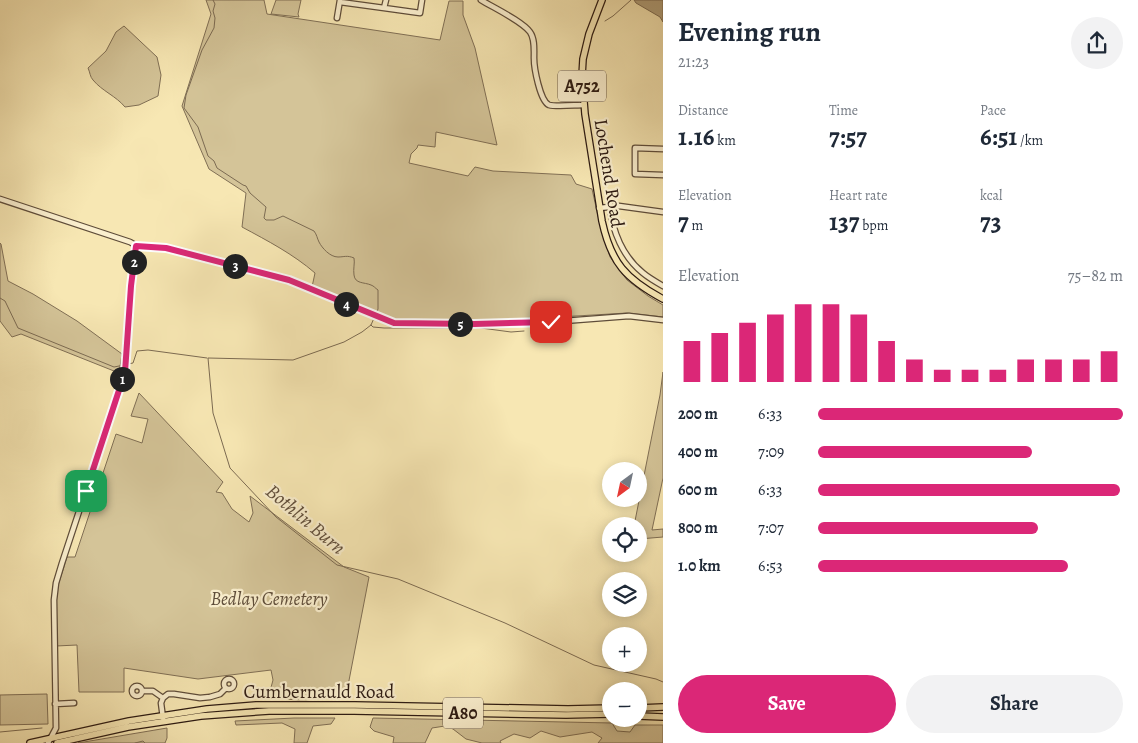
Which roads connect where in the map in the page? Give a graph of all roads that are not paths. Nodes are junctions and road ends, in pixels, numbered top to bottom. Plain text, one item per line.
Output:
1 (386, 0) edge
2 (422, 0) edge
3 (482, 0) edge
4 (602, 0) edge
5 (340, 1) edge
6 (384, 8) junction
7 (337, 18) dead end
8 (584, 105) junction
9 (663, 149) edge
10 (663, 175) edge
11 (0, 199) edge
12 (610, 206) junction
13 (600, 208) junction
14 (663, 212) edge
15 (136, 246) junction
16 (663, 286) edge
17 (663, 299) edge
18 (663, 320) edge
19 (226, 688) dead end
20 (143, 691) dead end
21 (163, 698) junction
22 (74, 703) dead end
23 (55, 704) junction
24 (663, 707) edge
25 (314, 708) junction
26 (602, 708) edge
27 (647, 708) edge
28 (602, 714) edge
29 (647, 715) edge
30 (663, 715) edge
31 (163, 719) junction
32 (50, 740) edge
33 (30, 743) edge
34 (57, 743) edge

1 - 6 street
2 - 6 street
3 - 8 street
4 - 8 main road, Lochend Road / A752
5 - 6 street
5 - 7 street
8 - 13 main road, Lochend Road / A752
9 - 10 street
11 - 15 street
12 - 13 street
12 - 14 street
12 - 16 street
13 - 17 main road, Lochend Road / A752
15 - 18 street
15 - 23 street
19 - 21 street
20 - 21 street
21 - 31 street
22 - 23 street
23 - 32 street
24 - 27 main road
25 - 26 main road, Cumbernauld Road / A80
25 - 28 main road, Cumbernauld Road / A80
25 - 31 main road, Cumbernauld Road / A80
29 - 30 main road
31 - 32 main road, Cumbernauld Road / A80
31 - 34 main road, Cumbernauld Road / A80
32 - 33 main road, Cumbernauld Road / A80

